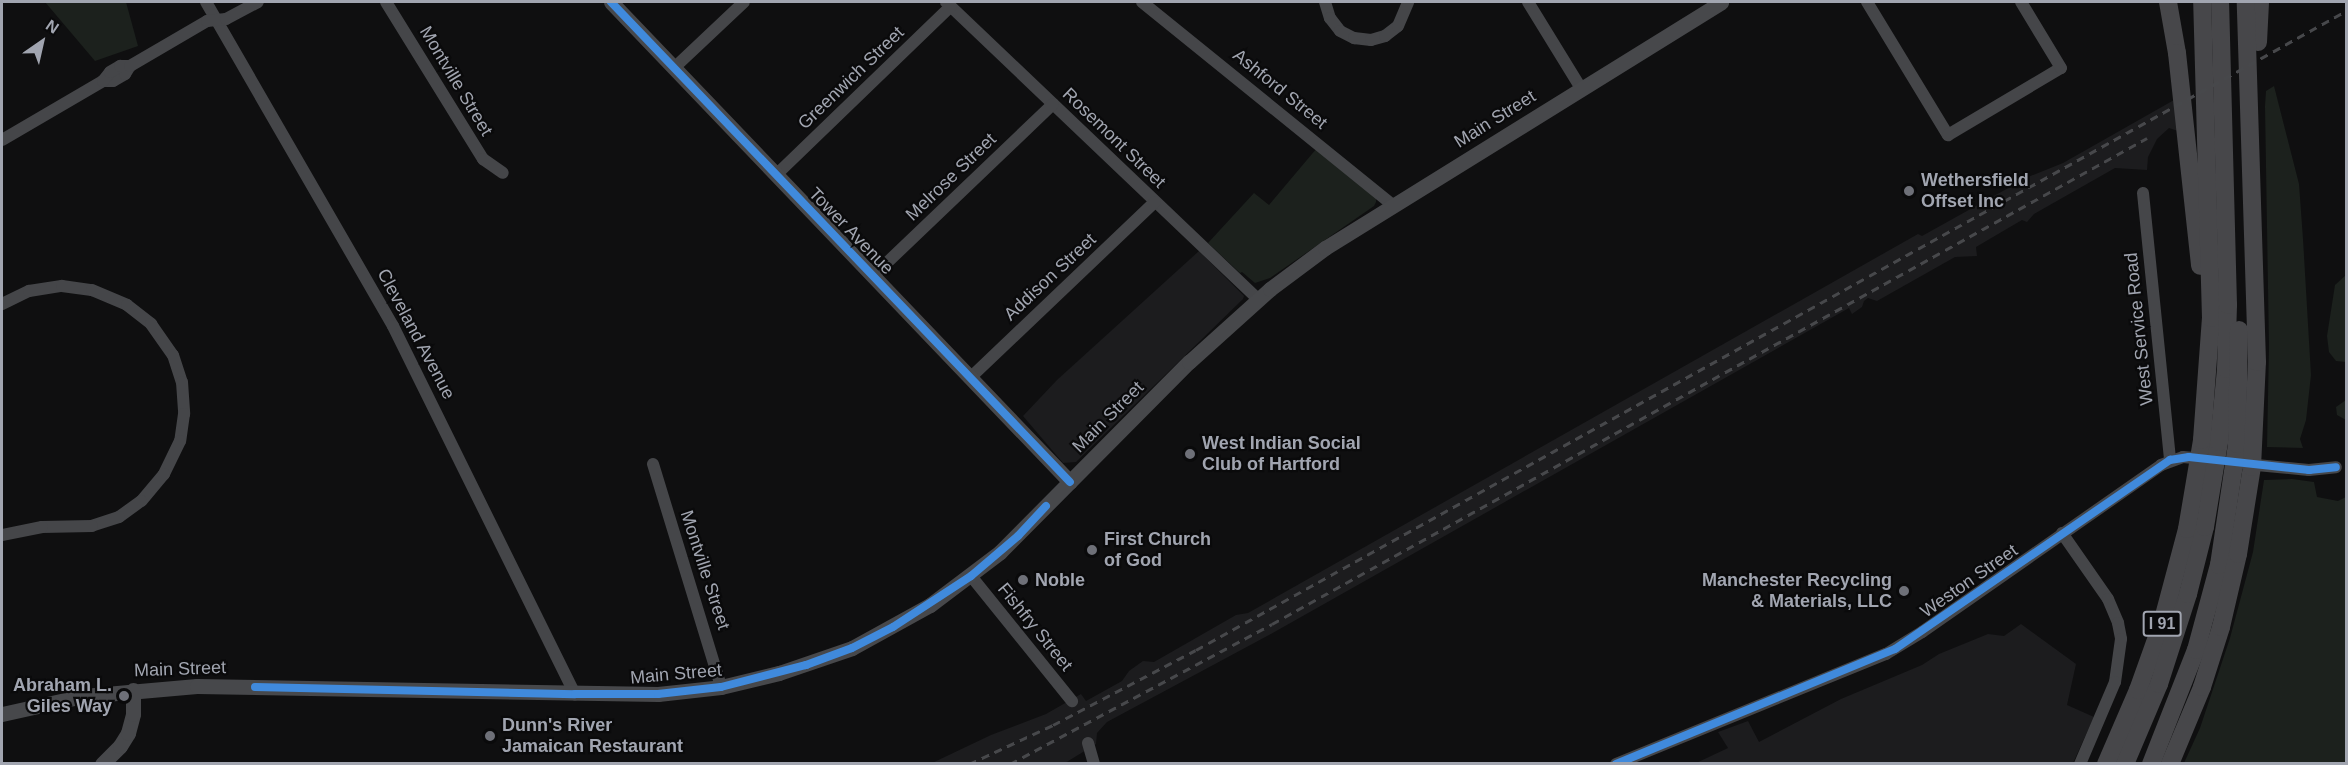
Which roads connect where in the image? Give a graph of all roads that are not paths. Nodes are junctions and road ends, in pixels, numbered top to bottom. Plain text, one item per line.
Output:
1 (206, 2) edge
2 (258, 2) edge
3 (386, 2) edge
4 (610, 2) edge
5 (744, 2) edge
6 (1142, 2) edge
7 (1325, 2) edge
8 (1408, 2) edge
9 (1528, 2) edge
10 (1721, 2) edge
11 (1867, 2) edge
12 (2020, 2) edge
13 (2168, 2) edge
14 (2202, 2) edge
15 (2220, 2) edge
16 (2229, 2) edge
17 (2246, 2) edge
18 (2260, 2) edge
19 (948, 4) edge
20 (217, 21) junction
21 (2253, 32) junction
22 (2225, 47) junction
23 (674, 68) junction
24 (1581, 88) junction
25 (1053, 104) junction
26 (2, 140) edge
27 (503, 173) dead end
28 (776, 174) junction
29 (2143, 193) dead end
30 (1155, 202) junction
31 (1394, 206) junction
32 (873, 276) junction
33 (1258, 299) junction
34 (2, 304) edge
35 (2211, 318) junction
36 (970, 378) junction
37 (2228, 443) junction
38 (2170, 460) junction
39 (653, 464) dead end
40 (2336, 467) dead end
41 (2205, 478) junction
42 (1070, 482) junction
43 (2242, 482) junction
44 (2062, 533) junction
45 (2, 535) edge
46 (970, 576) junction
47 (721, 687) junction
48 (133, 690) junction
49 (575, 694) junction
50 (1072, 701) dead end
51 (2, 714) edge
52 (1088, 743) dead end
53 (102, 764) edge
54 (1094, 764) edge
55 (1616, 764) edge
56 (2079, 764) edge
57 (2106, 764) edge
58 (2125, 764) edge
59 (2151, 764) edge
60 (2170, 764) edge

1 - 20 street, Cleveland Avenue
2 - 20 street
3 - 27 street, Montville Street
4 - 23 main road, Tower Avenue
5 - 23 street
6 - 31 street, Ashford Street
7 - 8 street
9 - 24 street
10 - 24 main road, Main Street
11 - 12 street
13 - 35 highway
14 - 35 highway
15 - 22 highway
16 - 22 highway
17 - 21 highway
18 - 21 highway
19 - 25 street, Rosemont Street
19 - 28 street, Greenwich Street
20 - 26 street
20 - 49 street, Cleveland Avenue
21 - 37 highway
22 - 37 highway
23 - 28 main road, Tower Avenue
24 - 31 main road, Main Street
25 - 30 street, Rosemont Street
25 - 32 street, Melrose Street
28 - 32 main road, Tower Avenue
29 - 38 street, West Service Road
30 - 33 street, Rosemont Street
30 - 36 street, Addison Street
31 - 33 main road, Main Street
32 - 36 main road, Tower Avenue
33 - 42 main road, Main Street
34 - 45 street
35 - 37 highway
36 - 42 main road, Tower Avenue
37 - 41 highway
37 - 43 highway
38 - 40 street
38 - 44 street, Weston Street
39 - 47 street, Montville Street
41 - 57 highway, I 91
41 - 58 highway
42 - 46 main road, Main Street
43 - 59 highway
43 - 60 highway
44 - 55 street, Weston Street
44 - 56 street
46 - 47 main road, Main Street
46 - 50 street, Fishfry Street
47 - 49 main road, Main Street
48 - 49 main road, Main Street
48 - 51 main road, Main Street
48 - 53 main road
52 - 54 street

